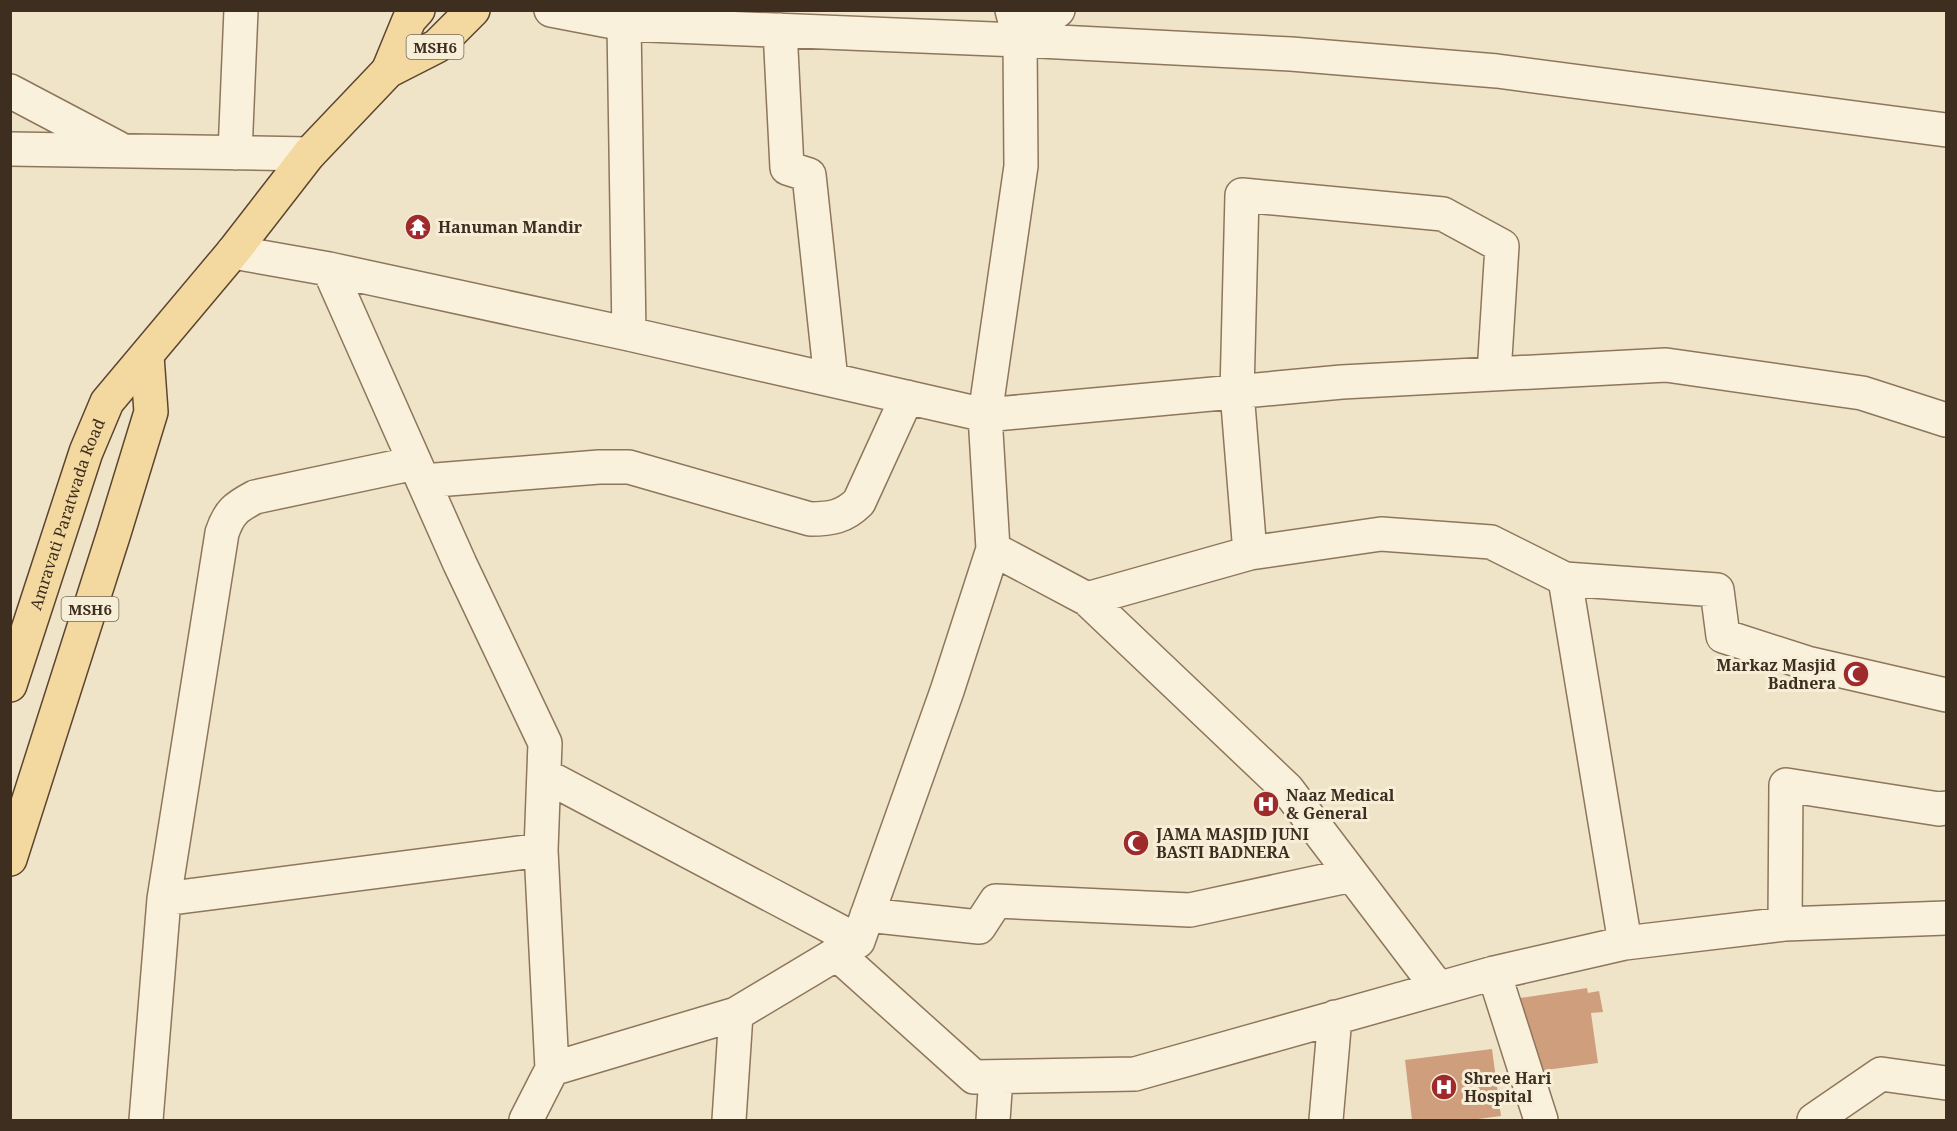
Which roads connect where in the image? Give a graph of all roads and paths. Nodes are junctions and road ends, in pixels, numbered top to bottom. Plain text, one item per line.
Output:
1 (241, 10) edge
2 (418, 10) edge
3 (473, 10) edge
4 (550, 10) edge
5 (1058, 10) edge
6 (624, 24) junction
7 (1016, 25) edge
8 (780, 30) junction
9 (388, 71) junction
10 (10, 91) edge
11 (1947, 130) edge
12 (10, 149) edge
13 (124, 151) junction
14 (235, 153) junction
15 (309, 154) junction
16 (233, 252) junction
17 (329, 269) junction
18 (629, 334) junction
19 (147, 356) junction
20 (1494, 374) junction
21 (831, 380) junction
22 (1237, 392) junction
23 (907, 397) junction
24 (985, 416) junction
25 (1947, 420) edge
26 (419, 472) junction
27 (993, 549) junction
28 (1250, 553) junction
29 (1564, 579) junction
30 (1087, 599) junction
31 (10, 686) edge
32 (1947, 695) edge
33 (544, 775) junction
34 (1947, 808) edge
35 (541, 850) junction
36 (10, 859) edge
37 (1352, 875) junction
38 (164, 899) junction
39 (1947, 918) edge
40 (1785, 924) junction
41 (854, 936) junction
42 (1625, 943) junction
43 (1494, 973) junction
44 (1438, 988) junction
45 (736, 1014) junction
46 (1335, 1017) junction
47 (552, 1069) junction
48 (996, 1077) junction
49 (1947, 1083) edge
50 (146, 1120) edge
51 (526, 1120) edge
52 (729, 1120) edge
53 (993, 1120) edge
54 (1326, 1120) edge
55 (1541, 1120) edge
56 (1814, 1120) edge

1 - 14 street
2 - 9 main road, MSH6
3 - 9 main road, MSH6
4 - 6 street
5 - 7 street
6 - 8 street
6 - 18 street
7 - 8 street
7 - 11 street
7 - 24 street
8 - 21 street
9 - 15 main road, MSH6
10 - 13 street
12 - 13 street
13 - 14 street
14 - 15 street
15 - 16 main road, MSH6
16 - 17 street
16 - 19 main road, MSH6
17 - 18 street
17 - 26 street
18 - 21 street
19 - 31 main road, Amravati Paratwada Road / MSH6
19 - 36 main road, MSH6
20 - 22 street
20 - 22 street
20 - 25 street
21 - 23 street
22 - 24 street
22 - 28 street
23 - 24 street
23 - 26 street
24 - 27 street
26 - 33 street
26 - 38 street
27 - 30 street
27 - 41 street
28 - 29 street
28 - 30 street
29 - 32 street
29 - 42 street
30 - 37 street
33 - 35 street
33 - 41 street
34 - 40 street
35 - 38 street
35 - 47 street
37 - 41 street
37 - 44 street
38 - 50 street
39 - 40 street
40 - 42 street
41 - 45 street
41 - 48 street
42 - 43 street
43 - 44 street
43 - 55 street
44 - 46 street
45 - 47 street
45 - 52 street
46 - 48 street
46 - 54 street
47 - 51 street
48 - 53 street
49 - 56 street

